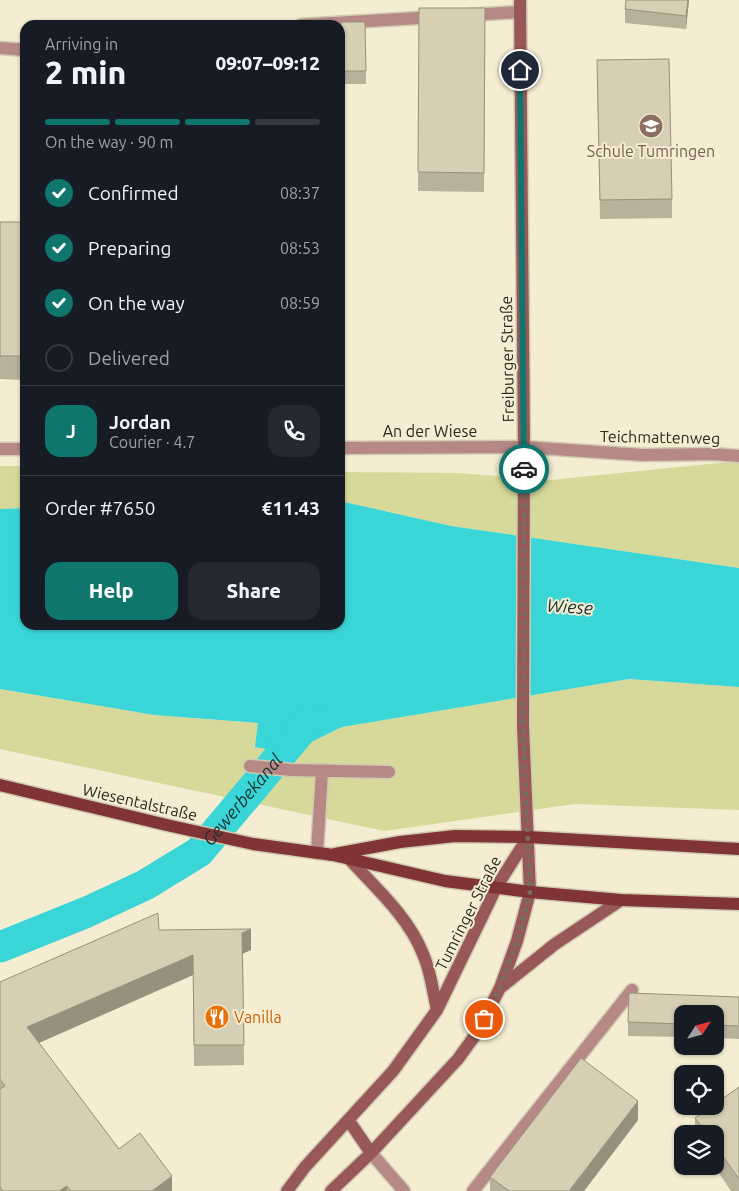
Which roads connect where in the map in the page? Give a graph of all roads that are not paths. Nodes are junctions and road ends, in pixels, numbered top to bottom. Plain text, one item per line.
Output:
1 (520, 6) edge
2 (345, 22) edge
3 (0, 48) edge
4 (20, 50) edge
5 (524, 447) junction
6 (345, 448) edge
7 (0, 449) edge
8 (20, 449) edge
9 (580, 452) joint
10 (739, 456) edge
11 (250, 766) dead end
12 (322, 771) junction
13 (389, 772) dead end
14 (0, 785) edge
15 (528, 837) junction
16 (739, 849) edge
17 (317, 853) junction
18 (333, 855) junction
19 (351, 860) junction
20 (497, 886) junction
21 (530, 892) junction
22 (621, 900) junction
23 (739, 904) edge
24 (500, 988) junction
25 (632, 990) dead end
26 (436, 1010) junction
27 (349, 1121) junction
28 (371, 1153) junction
29 (287, 1191) edge
30 (331, 1191) edge
31 (404, 1191) edge
32 (473, 1191) edge

1 - 2 street
1 - 5 main road, Freiburger Straße
3 - 4 street
5 - 6 street, An der Wiese
5 - 9 street, An der Wiese
5 - 15 main road, Freiburger Straße
7 - 8 street
9 - 10 street, Teichmattenweg
11 - 12 street
12 - 13 street
12 - 17 street
14 - 17 main road, Wiesentalstraße
15 - 16 main road
15 - 18 main road
15 - 20 main road, Tumringer Straße
15 - 21 main road
17 - 18 main road, Wiesentalstraße
18 - 19 main road
19 - 20 main road
19 - 26 main road
20 - 21 main road
20 - 26 main road, Tumringer Straße
21 - 22 main road
21 - 24 main road
22 - 23 main road
22 - 24 main road
24 - 28 main road
25 - 32 street
26 - 27 main road, Tumringer Straße
27 - 28 main road
27 - 29 main road, Tumringer Straße
28 - 30 main road
28 - 31 street

